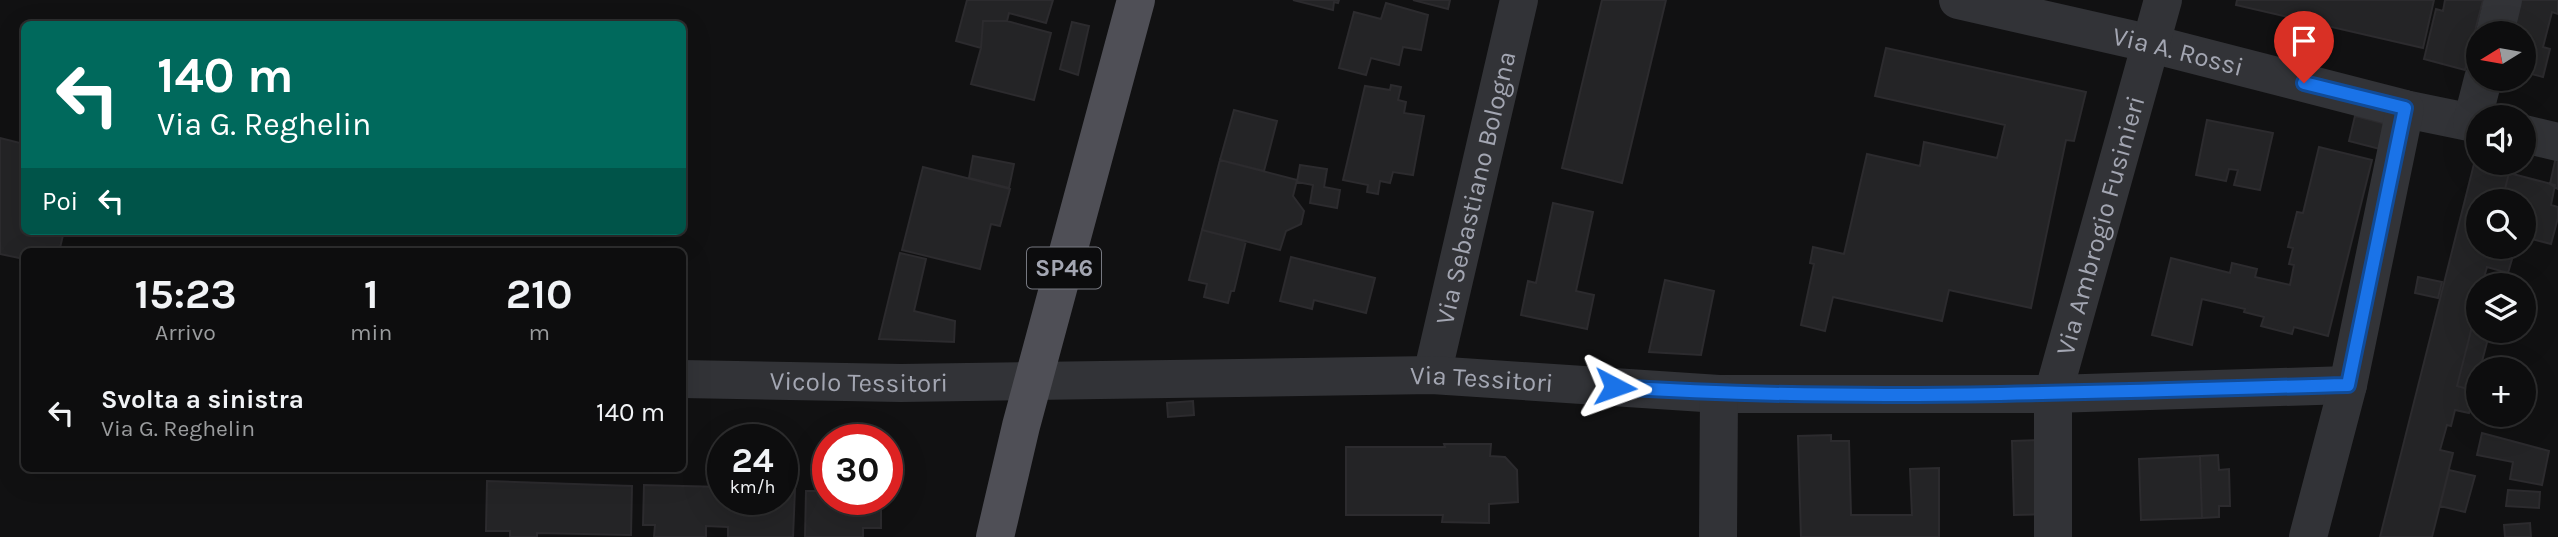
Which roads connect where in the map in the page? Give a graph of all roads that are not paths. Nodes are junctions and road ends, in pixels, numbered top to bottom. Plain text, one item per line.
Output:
1 (1136, 0) edge
2 (1518, 0) edge
3 (1958, 0) edge
4 (2163, 0) edge
5 (2504, 0) edge
6 (2498, 21) edge
7 (2152, 44) junction
8 (2405, 108) junction
9 (2466, 121) edge
10 (2536, 137) edge
11 (2558, 142) edge
12 (1432, 375) junction
13 (686, 379) edge
14 (1033, 381) junction
15 (2348, 385) junction
16 (1719, 394) junction
17 (2053, 394) junction
18 (995, 537) edge
19 (1718, 537) edge
20 (2053, 537) edge
21 (2308, 537) edge

1 - 14 main road, SP46
2 - 12 street, Via Sebastiano Bologna
3 - 7 street, Via A. Rossi
4 - 7 street, Via Ambrogio Fusinieri
5 - 6 street
7 - 8 street, Via A. Rossi
7 - 17 street, Via Ambrogio Fusinieri
8 - 9 street, Via A. Rossi
8 - 15 street
10 - 11 street
12 - 14 street, Via Tessitori
12 - 16 street, Via Tessitori
13 - 14 street, Vicolo Tessitori
14 - 18 main road, SP46
15 - 17 street, Via Tessitori
15 - 21 street
16 - 17 street, Via Tessitori
16 - 19 street
17 - 20 street, Via Ambrogio Fusinieri

